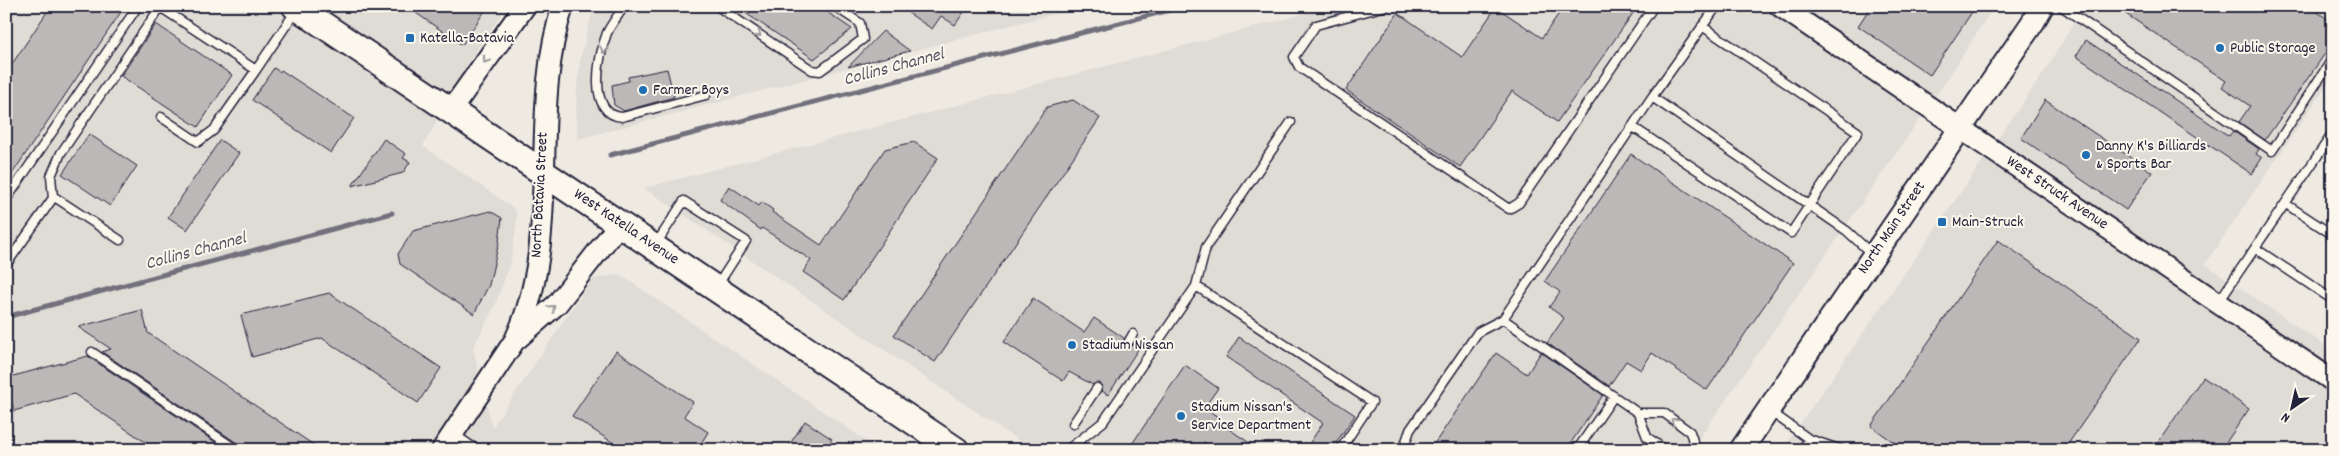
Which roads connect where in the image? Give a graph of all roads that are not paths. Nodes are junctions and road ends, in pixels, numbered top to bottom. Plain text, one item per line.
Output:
1 (138, 6) edge
2 (525, 6) edge
3 (563, 6) edge
4 (624, 6) edge
5 (717, 6) edge
6 (834, 6) edge
7 (1386, 6) edge
8 (1654, 6) edge
9 (1717, 6) edge
10 (1780, 6) edge
11 (2042, 6) edge
12 (2061, 6) edge
13 (160, 7) edge
14 (296, 7) edge
15 (1702, 26) junction
16 (2333, 58) edge
17 (256, 70) junction
18 (706, 95) dead end
19 (1652, 98) junction
20 (451, 110) junction
21 (161, 118) dead end
22 (1291, 122) dead end
23 (1632, 127) junction
24 (1960, 128) junction
25 (2332, 136) edge
26 (542, 171) junction
27 (53, 196) junction
28 (6, 200) edge
29 (2286, 204) junction
30 (1810, 205) junction
31 (620, 223) junction
32 (2333, 235) edge
33 (120, 240) dead end
34 (655, 246) junction
35 (2255, 248) junction
36 (1873, 255) junction
37 (6, 265) edge
38 (1196, 286) junction
39 (716, 288) junction
40 (2333, 300) edge
41 (2218, 303) junction
42 (1503, 319) junction
43 (1133, 334) dead end
44 (515, 340) junction
45 (1128, 341) dead end
46 (92, 352) dead end
47 (2333, 381) edge
48 (1097, 388) dead end
49 (1614, 396) junction
50 (1768, 410) junction
51 (1638, 413) junction
52 (1073, 424) dead end
53 (1810, 439) junction
54 (447, 442) edge
55 (237, 450) edge
56 (477, 450) edge
57 (956, 450) edge
58 (1068, 450) edge
59 (1340, 450) edge
60 (1402, 450) edge
61 (1577, 450) edge
62 (1665, 450) edge
63 (1696, 450) edge
64 (1741, 450) edge
65 (1802, 450) edge
66 (1842, 450) edge

1 - 28 lane
2 -> 20 street
3 - 26 street, North Batavia Street
4 -> 18 lane
5 -> 6 lane
7 - 8 lane
9 - 15 lane
10 - 24 street, West Struck Avenue
11 - 24 main road, North Main Street
12 - 16 lane
13 - 17 lane
13 - 27 lane
14 - 17 lane
14 - 20 main road, West Katella Avenue
15 - 19 lane
15 - 30 lane
17 - 21 lane
19 - 23 lane
19 - 30 lane
20 - 26 main road, West Katella Avenue
22 - 38 lane
23 - 30 lane
23 - 42 lane
24 - 36 main road, North Main Street
24 - 41 street, West Struck Avenue
25 - 29 lane
26 - 31 main road, West Katella Avenue
26 - 44 street, North Batavia Street
27 - 33 lane
27 - 37 lane
29 - 32 lane
29 - 35 lane
30 - 36 lane
31 - 34 main road, West Katella Avenue
44 -> 31 street
34 - 39 main road, West Katella Avenue
34 - 39 lane
35 - 40 lane
35 - 41 lane
36 - 50 main road, North Main Street
38 - 58 lane
38 - 59 lane
39 - 57 main road, West Katella Avenue
41 - 47 street, West Struck Avenue
42 - 49 lane
42 - 60 lane
43 - 45 lane
44 - 54 street, North Batavia Street
46 - 55 lane
48 - 52 lane
49 - 51 lane
49 - 61 lane
50 - 53 lane
50 - 64 main road, North Main Street
51 - 62 lane
63 -> 51 lane
53 - 65 lane
53 - 66 lane
54 - 56 lane

